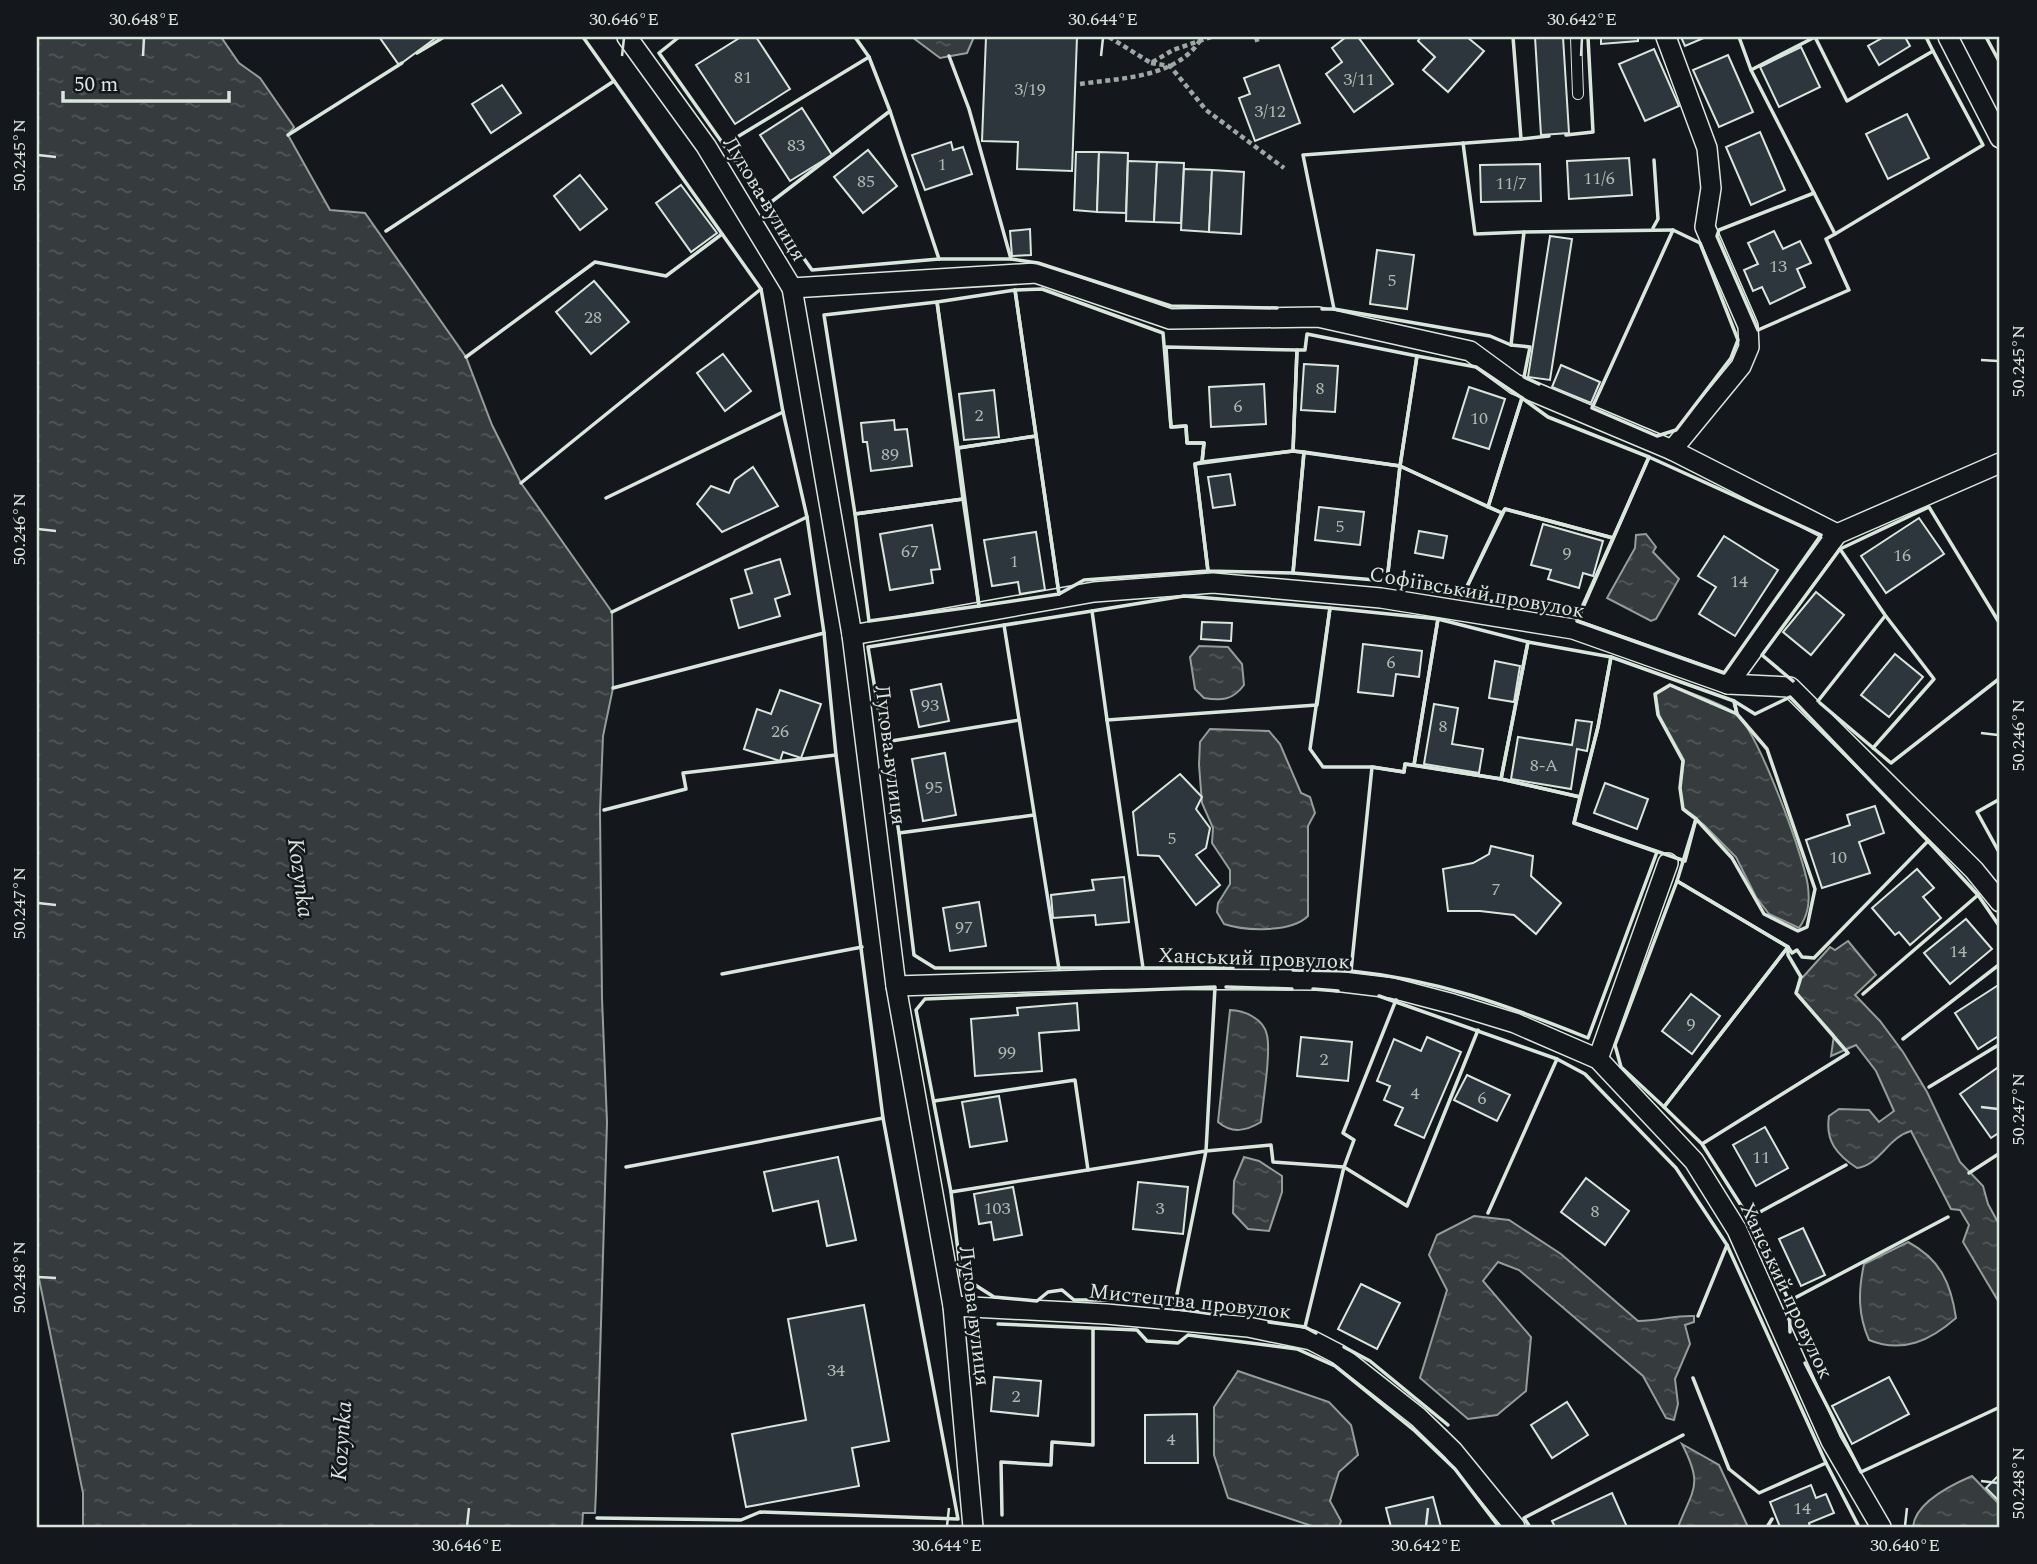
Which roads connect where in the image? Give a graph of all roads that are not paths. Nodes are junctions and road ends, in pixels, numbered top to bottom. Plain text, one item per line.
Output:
1 (627, 37) edge
2 (1576, 37) edge
3 (1666, 37) edge
4 (1948, 37) edge
5 (1578, 94) dead end
6 (2000, 138) edge
7 (792, 288) junction
8 (1672, 450) junction
9 (2000, 463) edge
10 (1837, 534) junction
11 (852, 635) junction
12 (1728, 684) junction
13 (1668, 863) dead end
14 (2000, 902) edge
15 (896, 986) junction
16 (1598, 1059) junction
17 (953, 1306) junction
18 (973, 1527) edge
19 (1515, 1527) edge
20 (1881, 1527) edge

1 - 7 street, Лугова вулиця
2 - 5 lane
3 - 8 street
4 - 6 street
7 - 8 street
7 - 11 street, Лугова вулиця
8 - 10 street
9 - 10 street
10 - 12 street
11 - 12 street, Софіївський провулок
11 - 15 street, Лугова вулиця
12 - 14 street, Софіївський провулок
13 - 16 street
15 - 16 street, Ханський провулок
15 - 17 street, Лугова вулиця
16 - 20 street, Ханський провулок
17 - 18 street, Лугова вулиця
17 - 19 street, Мистецтва провулок

